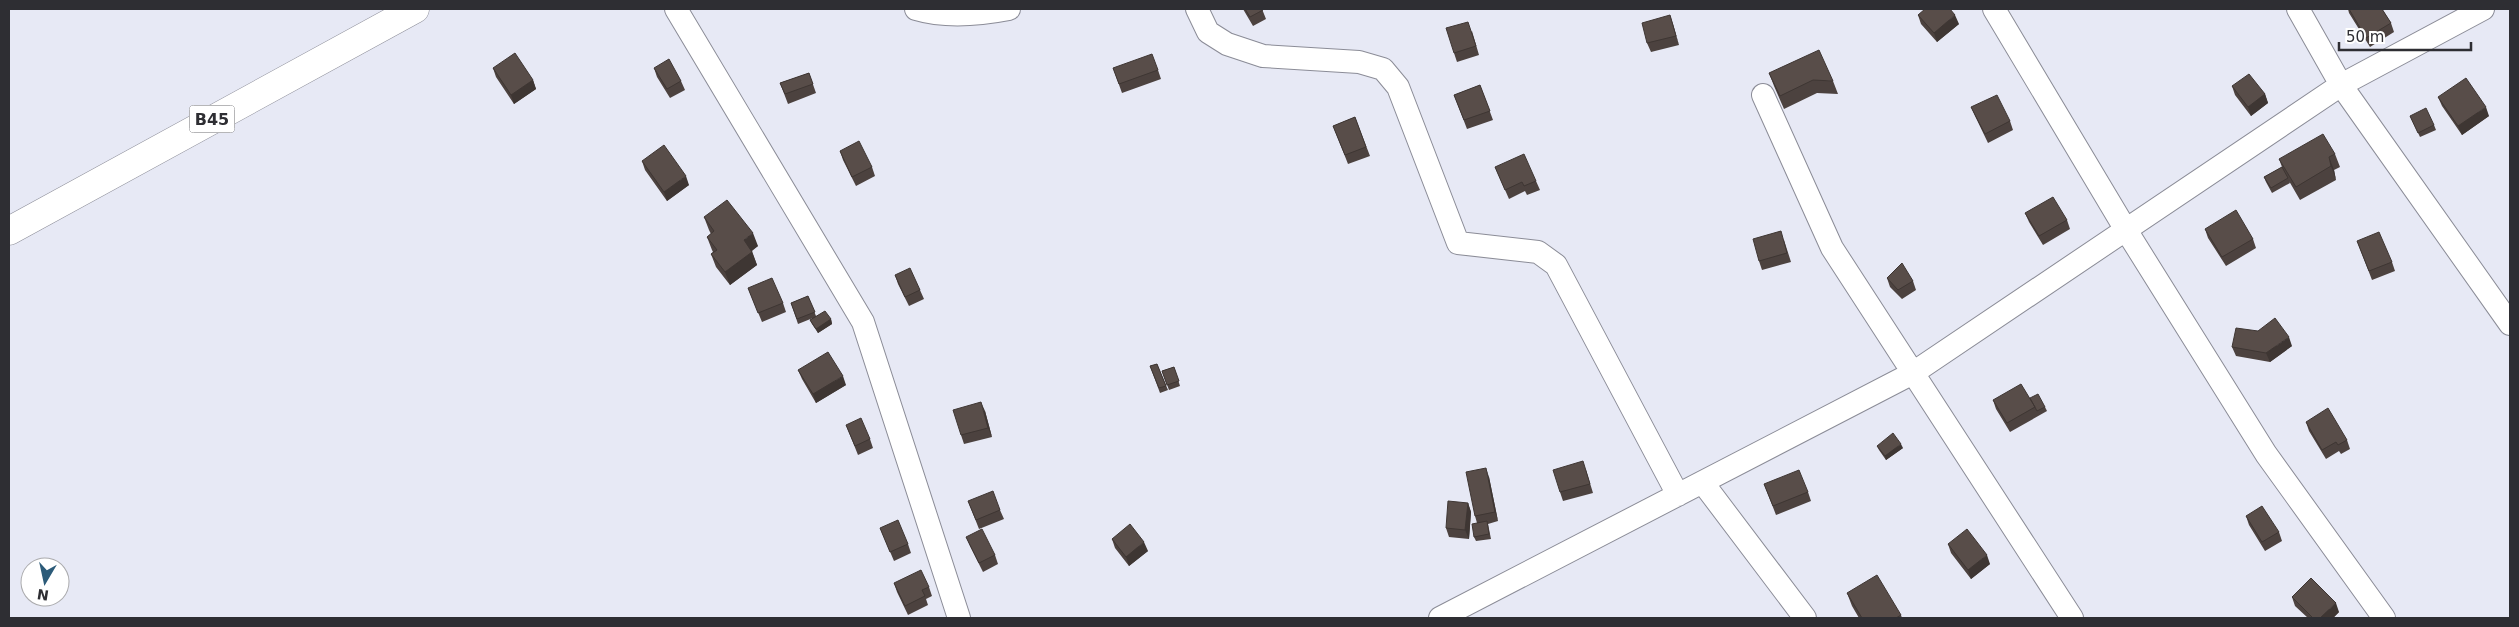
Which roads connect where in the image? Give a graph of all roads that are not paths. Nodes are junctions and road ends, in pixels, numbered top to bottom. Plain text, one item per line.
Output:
1 (415, 9) edge
2 (676, 9) edge
3 (916, 9) edge
4 (1009, 9) edge
5 (1197, 9) edge
6 (1994, 9) edge
7 (2298, 9) edge
8 (2483, 9) edge
9 (2341, 84) junction
10 (1763, 95) dead end
11 (2126, 230) junction
12 (9, 231) edge
13 (2510, 324) edge
14 (1912, 373) junction
15 (1703, 483) junction
16 (1678, 495) junction
17 (960, 618) edge
18 (1440, 618) edge
19 (1805, 618) edge
20 (2072, 618) edge
21 (2384, 618) edge

1 - 12 main road, B45
2 - 17 street
3 - 4 street
5 - 16 street
6 - 11 street
7 - 9 street
8 - 9 street
9 - 11 street
9 - 13 street
10 - 14 street
11 - 14 street
11 - 21 street
14 - 15 street
14 - 20 street
15 - 16 street
15 - 19 street
16 - 18 street

